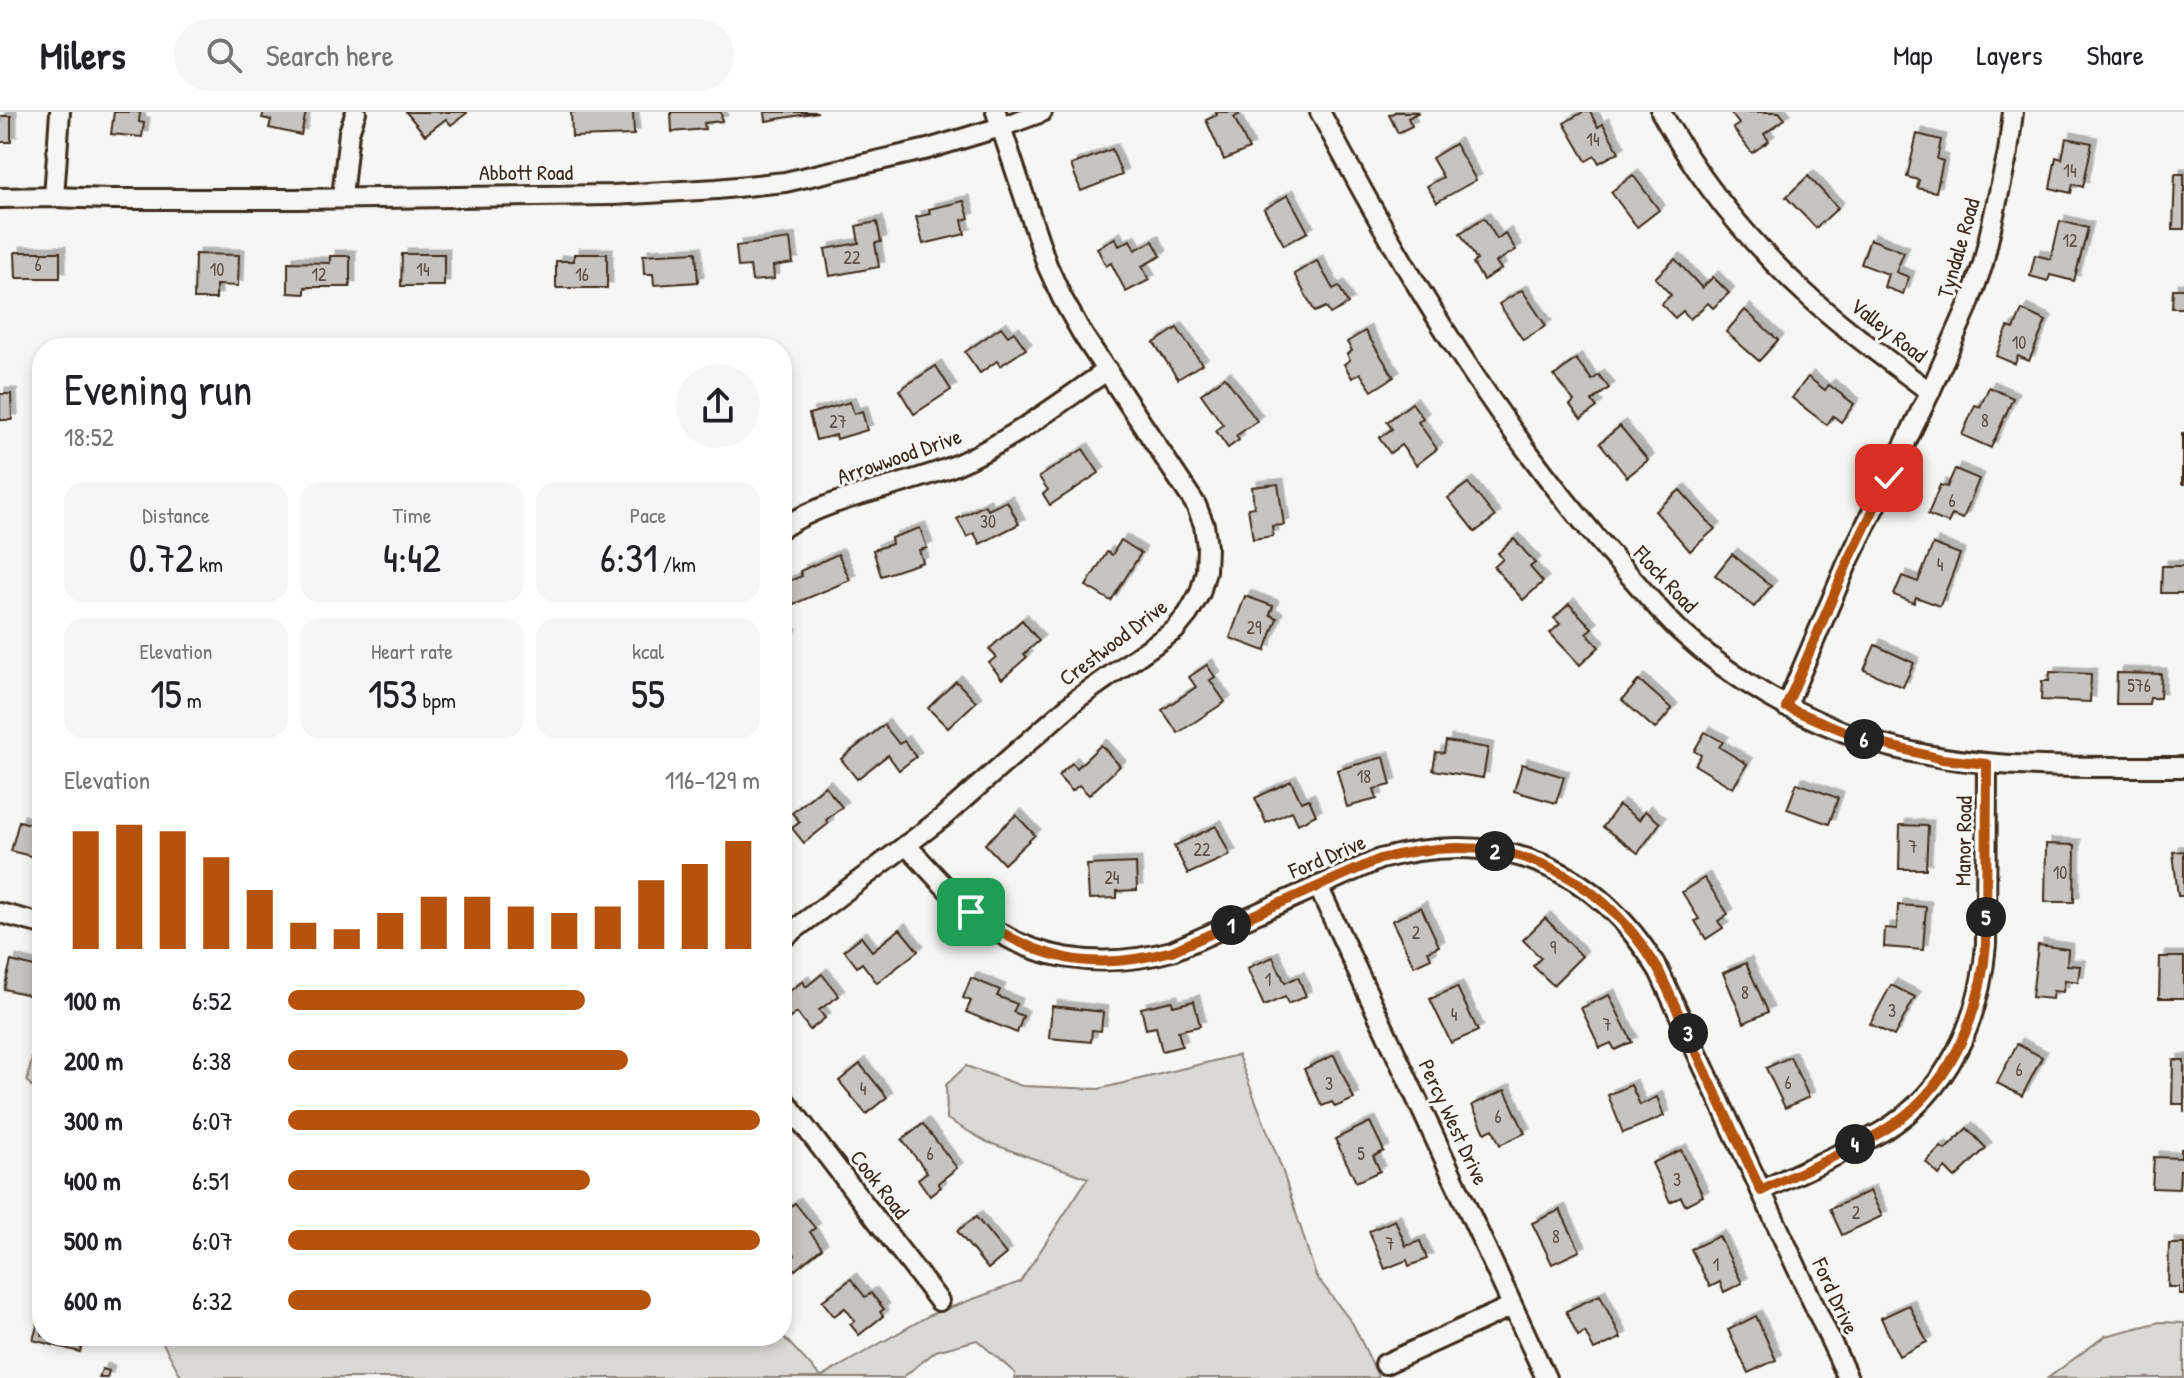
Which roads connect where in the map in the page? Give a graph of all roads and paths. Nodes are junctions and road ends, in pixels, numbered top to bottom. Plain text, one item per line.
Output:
1 (60, 112) edge
2 (356, 112) edge
3 (1042, 112) edge
4 (1320, 112) edge
5 (1661, 112) edge
6 (2013, 112) edge
7 (998, 120) edge
8 (54, 197) junction
9 (342, 197) junction
10 (0, 198) edge
11 (1108, 370) junction
12 (1930, 392) junction
13 (792, 523) edge
14 (1786, 707) junction
15 (1987, 764) junction
16 (2184, 767) edge
17 (906, 845) junction
18 (1318, 886) junction
19 (0, 913) edge
20 (32, 921) edge
21 (792, 931) edge
22 (792, 1110) edge
23 (1761, 1191) junction
24 (939, 1301) dead end
25 (1512, 1306) junction
26 (1385, 1364) dead end
27 (1546, 1378) edge
28 (1848, 1378) edge

1 - 8 street
2 - 9 street
3 - 7 street, Abbott Road
4 - 14 street, Flock Road
5 - 12 street, Valley Road
6 - 12 street, Tyndale Road
7 - 9 street, Abbott Road
7 - 11 street, Crestwood Drive
8 - 9 street, Abbott Road
8 - 10 street, Abbott Road
11 - 13 street, Arrowwood Drive
11 - 17 street, Crestwood Drive
12 - 14 street, Valley Road
14 - 15 street, Flock Road
15 - 16 street, Flock Road
15 - 23 street, Manor Road
17 - 18 street, Ford Drive
17 - 21 street, Crestwood Drive
18 - 23 street, Ford Drive
18 - 25 street, Percy West Drive
19 - 20 street
22 - 24 street, Cook Road
23 - 28 street, Ford Drive
25 - 26 street
25 - 27 street, Percy West Drive

